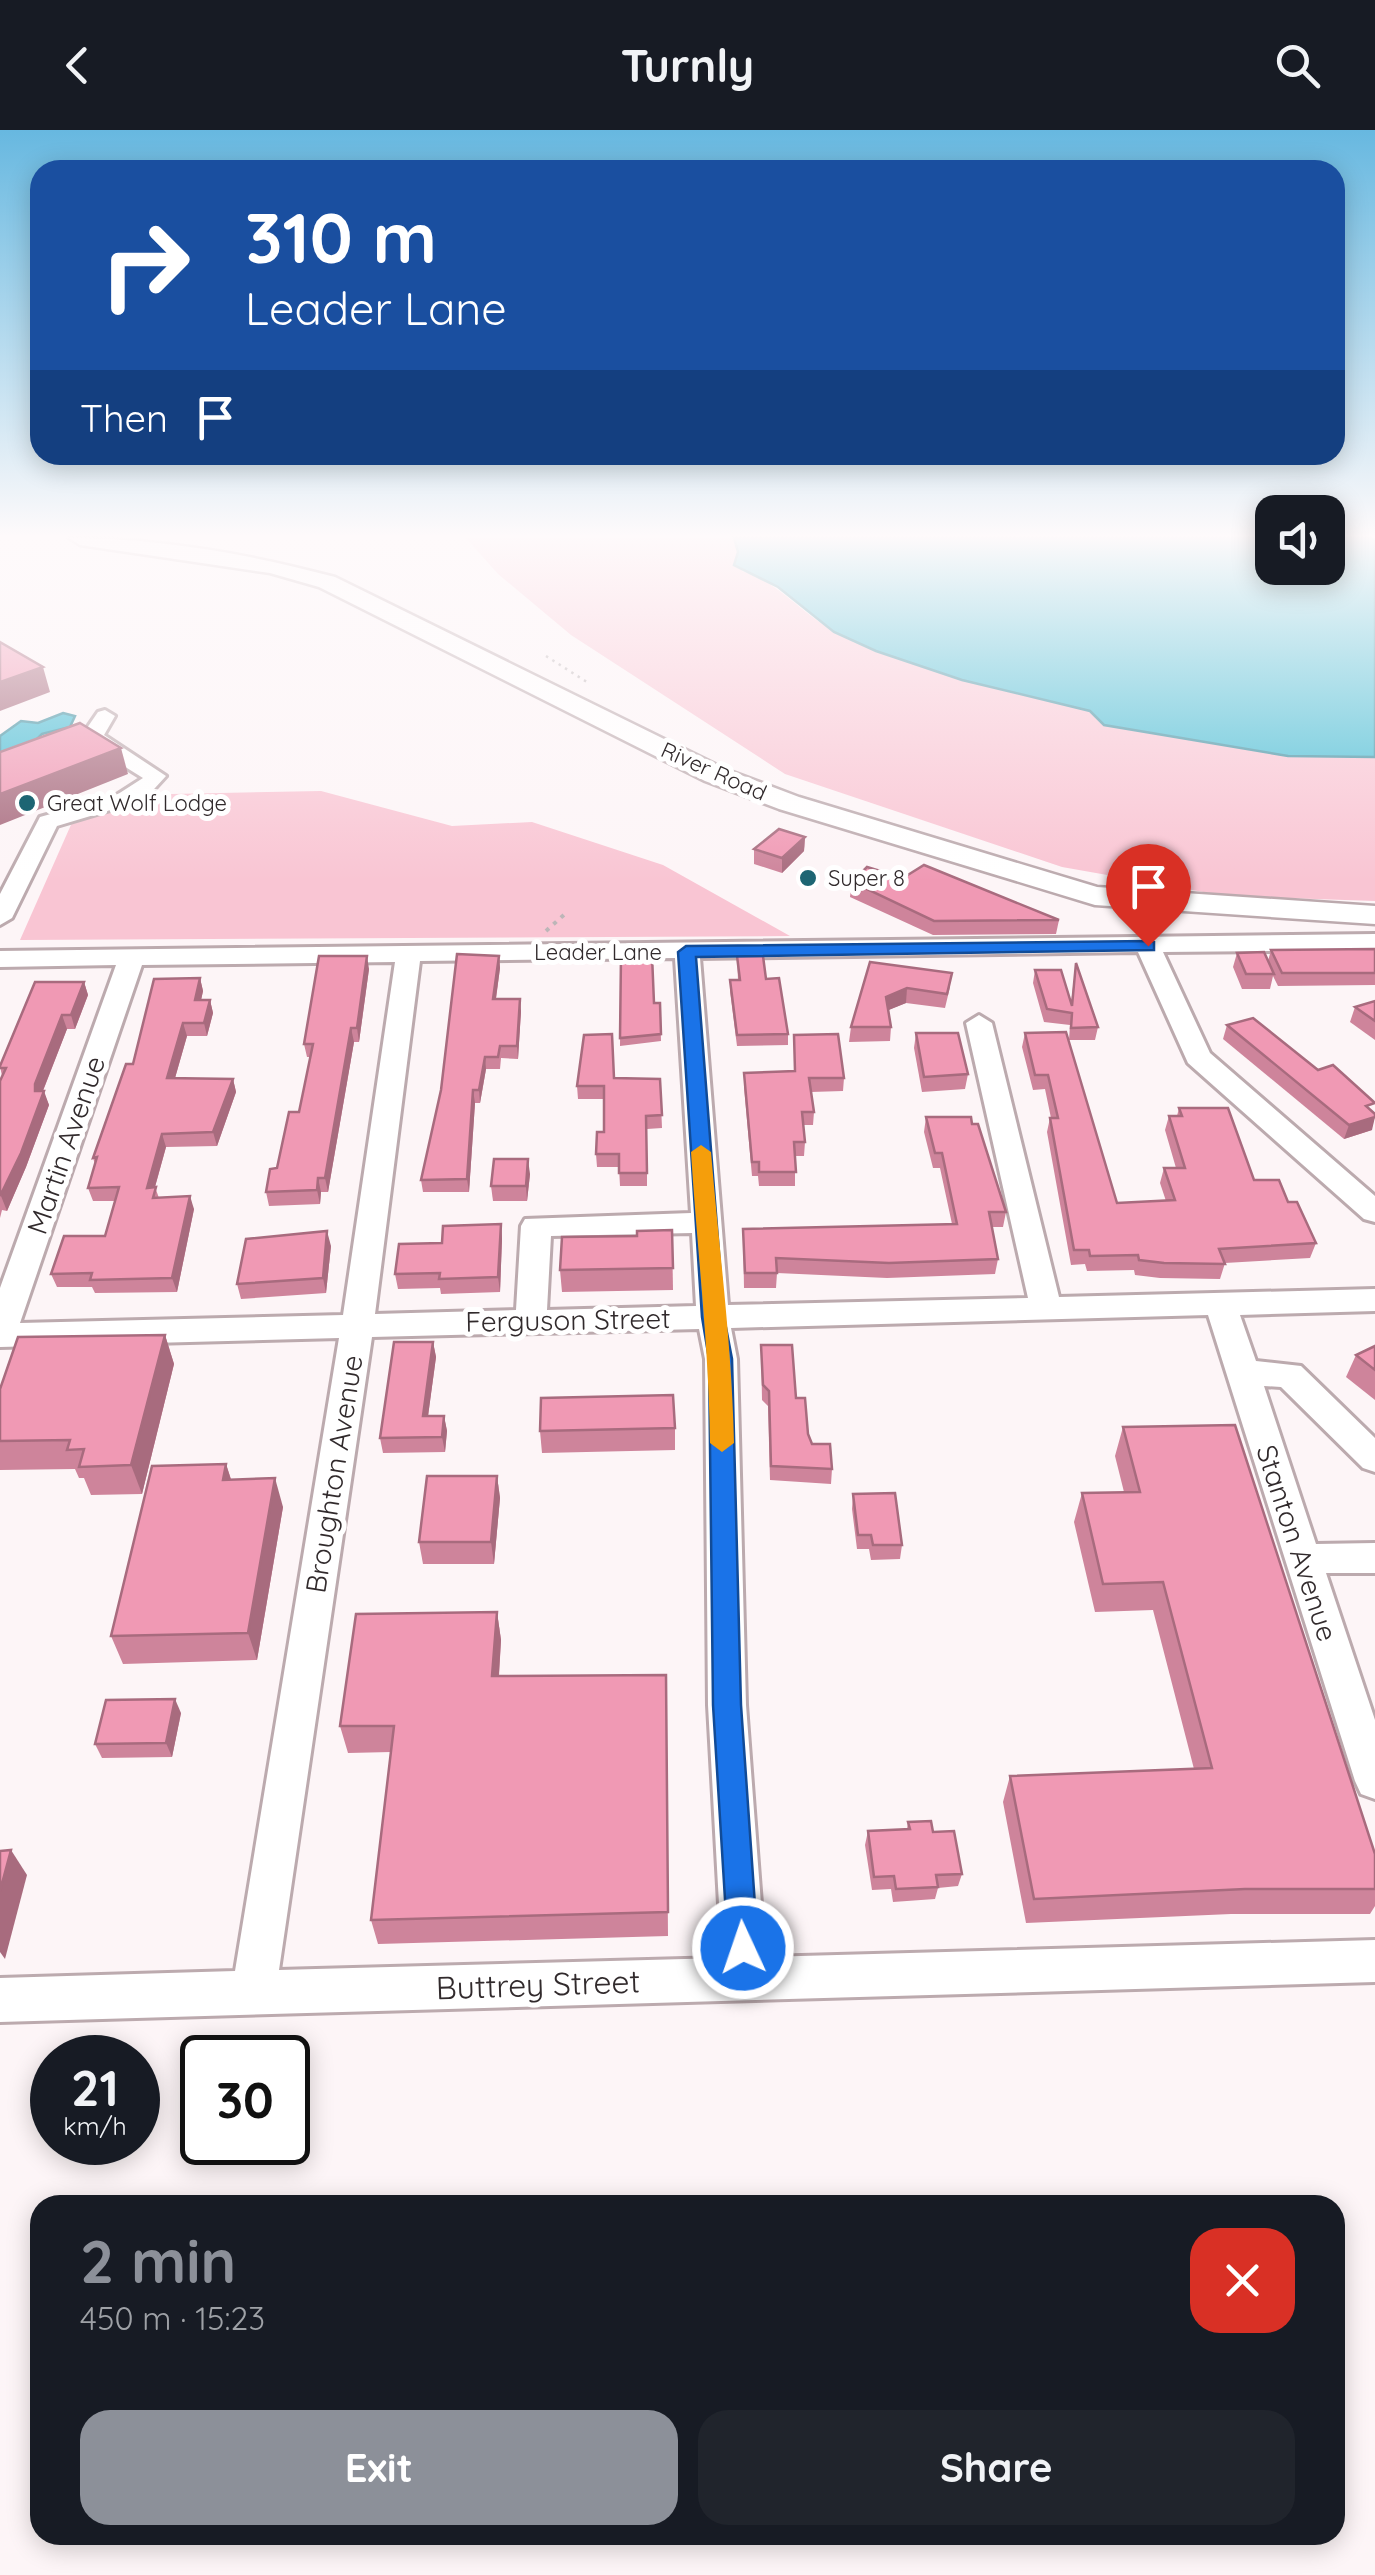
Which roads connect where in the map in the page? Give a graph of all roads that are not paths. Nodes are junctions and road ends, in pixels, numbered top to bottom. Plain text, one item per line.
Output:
1 (475, 652) edge
2 (105, 716) dead end
3 (88, 734) junction
4 (0, 770) edge
5 (1375, 915) edge
6 (0, 918) edge
7 (1375, 942) edge
8 (1148, 946) junction
9 (409, 952) junction
10 (686, 952) junction
11 (132, 956) junction
12 (0, 958) edge
13 (979, 1023) dead end
14 (1375, 1212) edge
15 (706, 1223) junction
16 (1375, 1300) edge
17 (1221, 1304) junction
18 (1046, 1308) junction
19 (713, 1317) junction
20 (531, 1320) junction
21 (356, 1324) junction
22 (0, 1334) edge
23 (1243, 1374) junction
24 (1375, 1459) edge
25 (1375, 1558) edge
26 (1302, 1560) junction
27 (1375, 1781) edge
28 (1375, 1961) edge
29 (745, 1979) junction
30 (253, 1994) junction
31 (0, 2000) edge

1 - 5 main road, River Road
2 - 3 street
3 - 4 street
3 - 6 street
7 - 8 street, Leader Lane
8 - 10 street, Leader Lane
8 - 14 street
9 - 10 street, Leader Lane
9 - 11 street, Leader Lane
9 - 21 street, Broughton Avenue
10 - 15 street
11 - 12 street, Leader Lane
11 - 22 street, Martin Avenue
13 - 18 street
15 - 19 street
15 - 20 street
16 - 17 street, Ferguson Street
17 - 18 street, Ferguson Street
17 - 23 street, Stanton Avenue
18 - 19 street, Ferguson Street
19 - 20 street, Ferguson Street
19 - 29 street
20 - 21 street, Ferguson Street
21 - 22 street, Ferguson Street
21 - 30 street, Broughton Avenue
23 - 24 street
23 - 26 street, Stanton Avenue
25 - 26 street
26 - 27 street, Stanton Avenue
28 - 29 street, Buttrey Street
29 - 30 street, Buttrey Street
30 - 31 street, Buttrey Street

